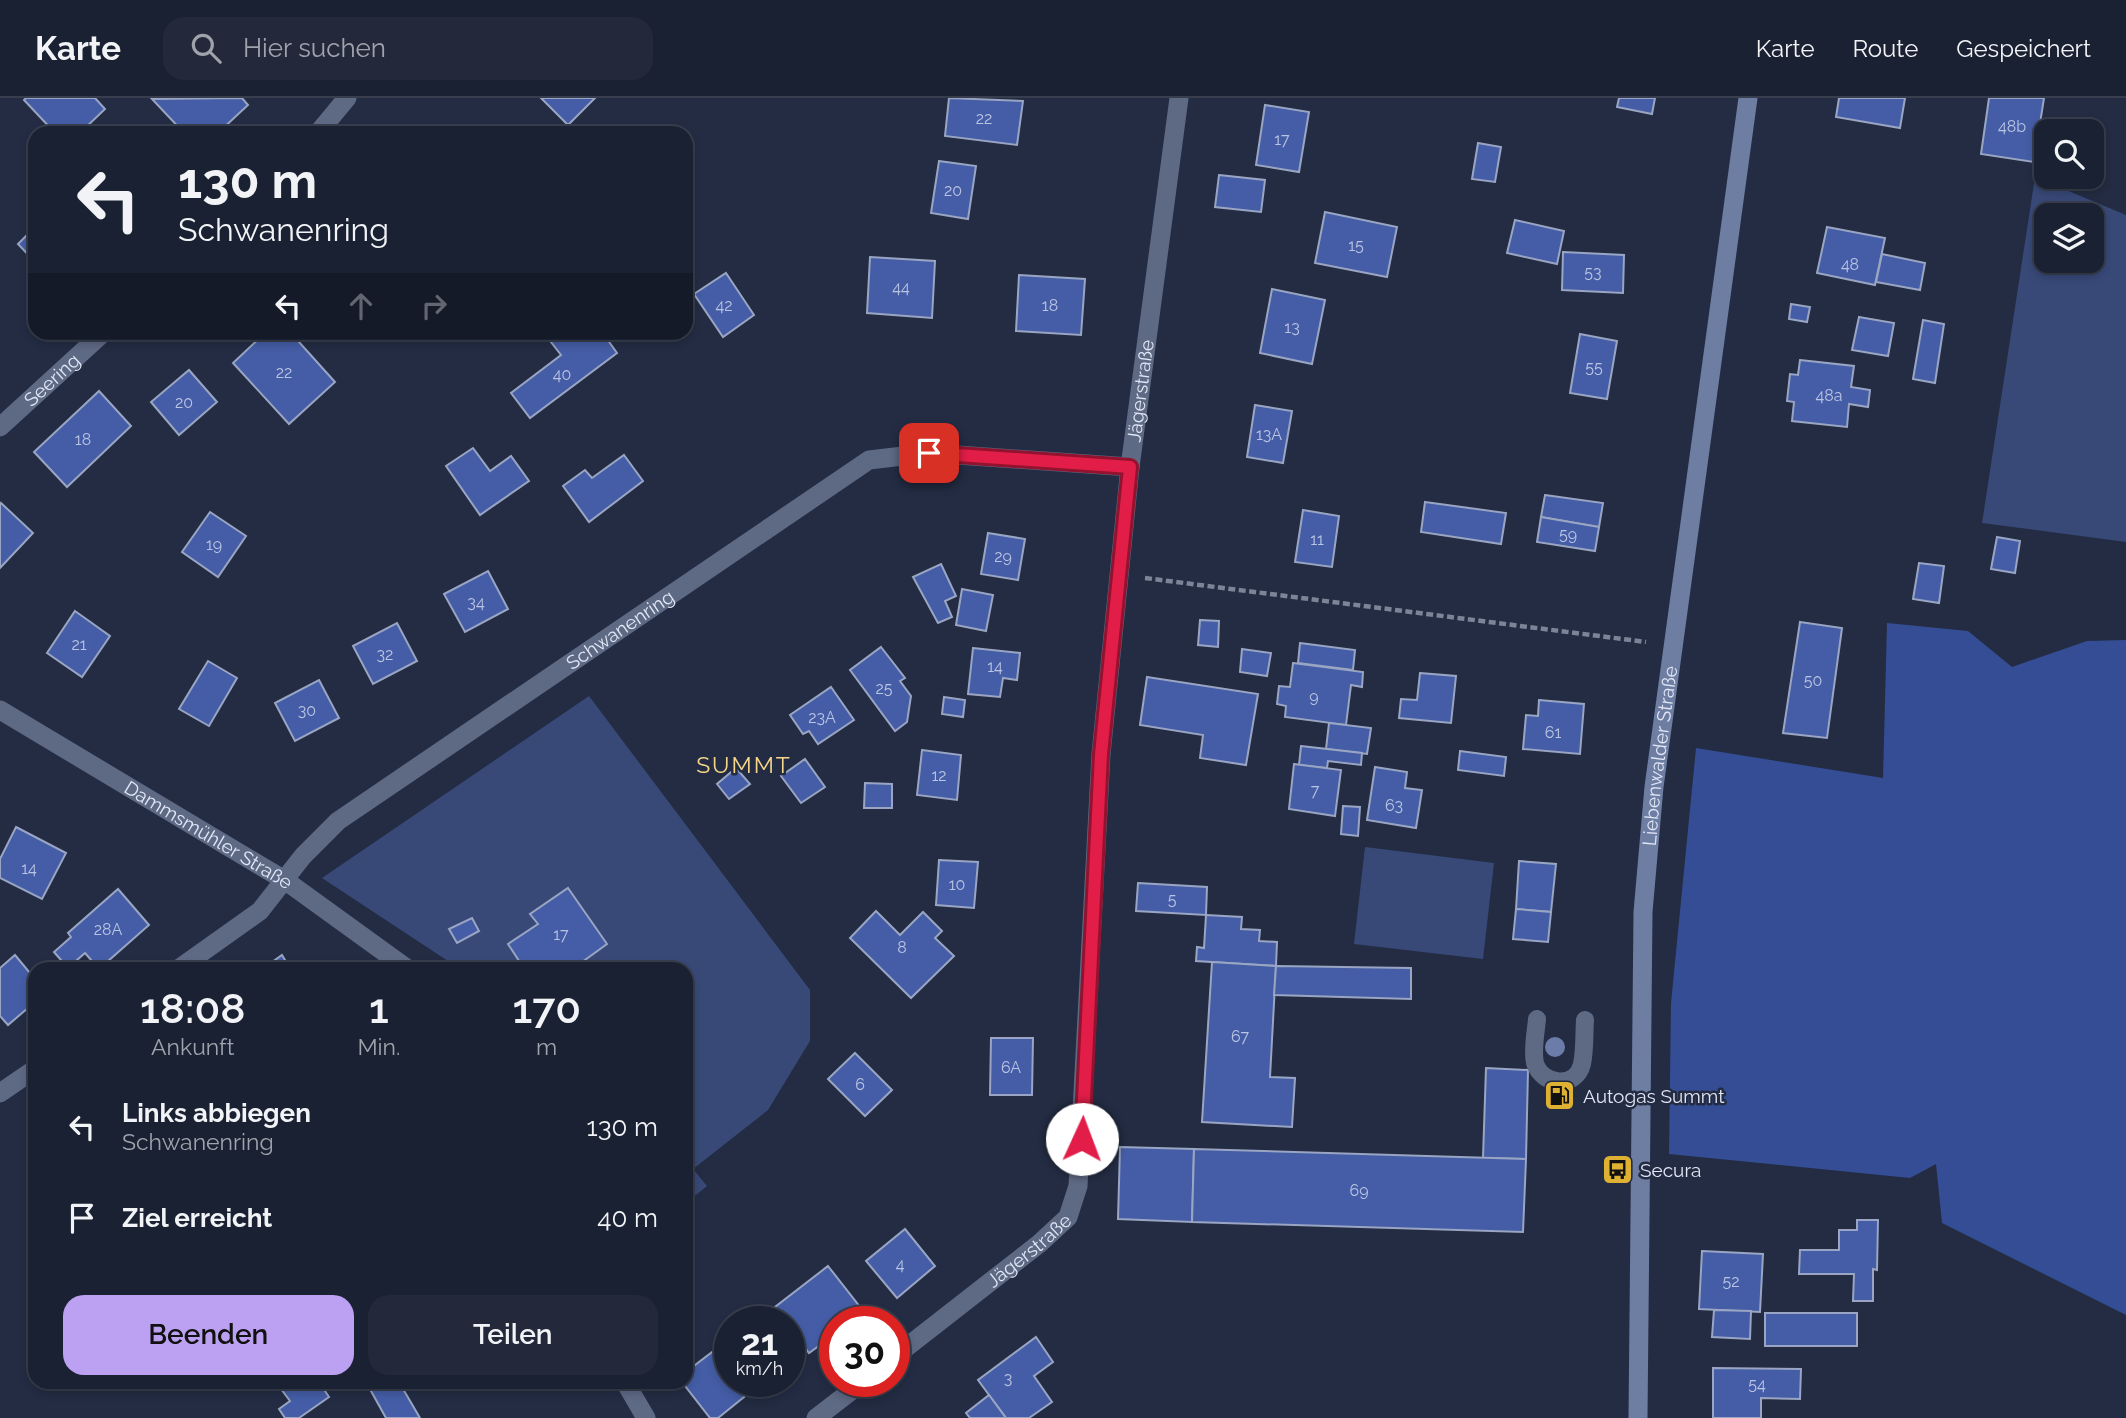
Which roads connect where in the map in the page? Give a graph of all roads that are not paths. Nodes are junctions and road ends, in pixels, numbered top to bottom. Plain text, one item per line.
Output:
1 (347, 98) edge
2 (1179, 98) edge
3 (1748, 98) edge
4 (324, 126) edge
5 (95, 340) edge
6 (0, 427) edge
7 (1130, 467) junction
8 (0, 710) edge
9 (286, 881) junction
10 (188, 962) edge
11 (398, 962) edge
12 (1537, 1019) dead end
13 (1585, 1020) dead end
14 (28, 1074) edge
15 (0, 1093) edge
16 (910, 1345) edge
17 (629, 1389) edge
18 (843, 1397) edge
19 (646, 1418) edge
20 (816, 1418) edge
21 (1638, 1418) edge

1 - 4 street
2 - 7 street, Jägerstraße
3 - 21 main road, Liebenwalder Straße
5 - 6 street, Seering
7 - 9 street, Schwanenring
7 - 16 street, Jägerstraße
8 - 9 street, Dammsmühler Straße
9 - 10 street, Schwanenring
9 - 11 street, Dammsmühler Straße
12 - 13 lane
14 - 15 street
17 - 19 street
18 - 20 street

